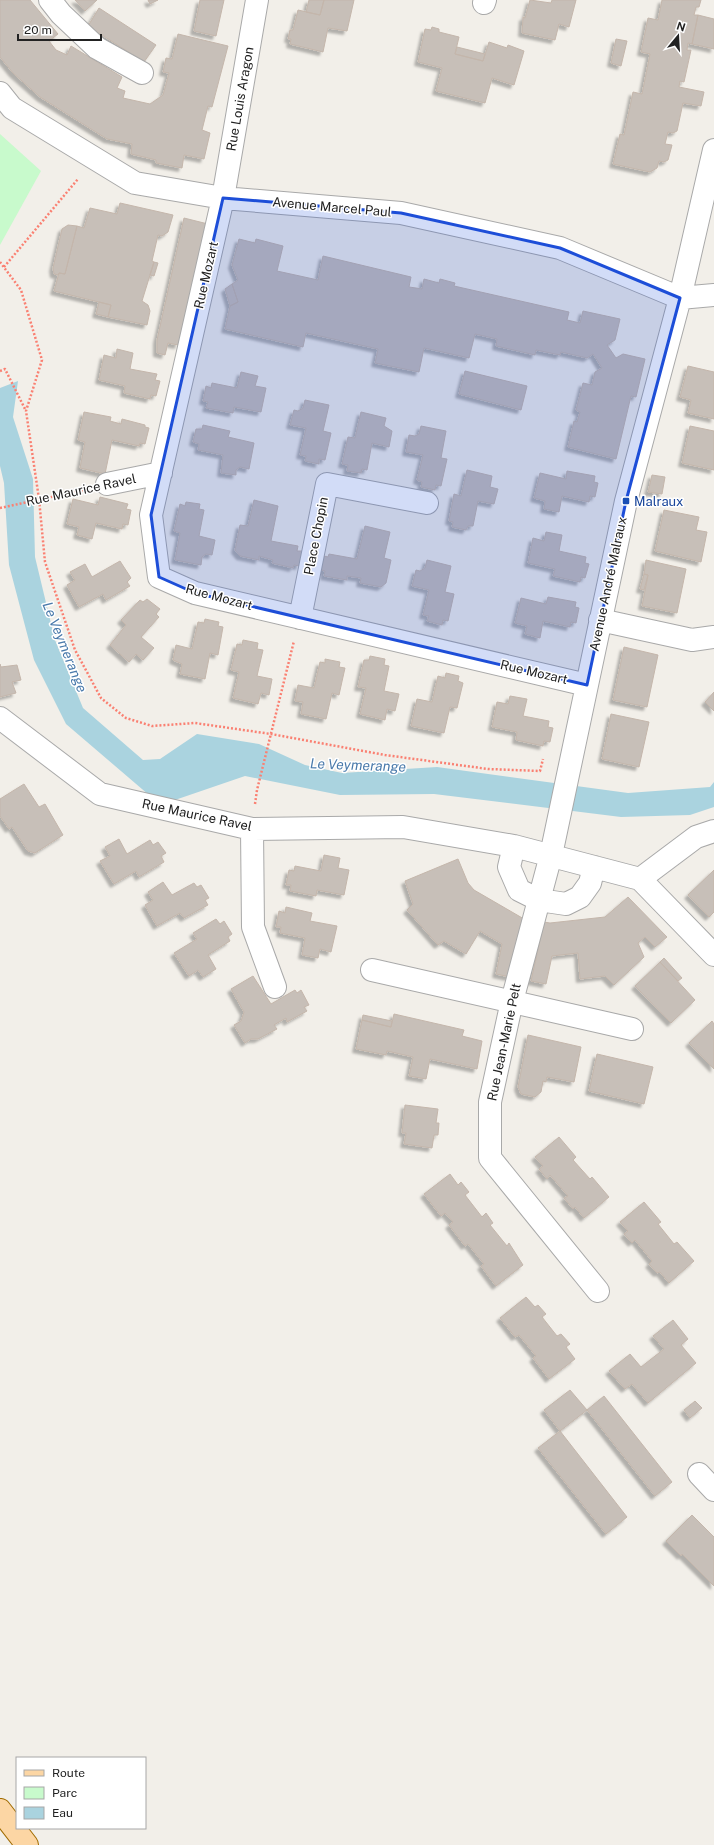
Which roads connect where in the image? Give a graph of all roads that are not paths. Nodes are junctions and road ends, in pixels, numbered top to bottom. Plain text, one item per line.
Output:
1 (50, 0) edge
2 (257, 0) edge
3 (142, 73) dead end
4 (0, 93) edge
5 (714, 150) edge
6 (223, 198) junction
7 (714, 295) edge
8 (680, 298) junction
9 (161, 473) junction
10 (107, 484) road end
11 (427, 503) dead end
12 (300, 618) junction
13 (600, 620) junction
14 (714, 637) edge
15 (586, 685) junction
16 (0, 718) edge
17 (252, 829) junction
18 (714, 831) edge
19 (514, 846) junction
20 (552, 855) junction
21 (594, 867) junction
22 (640, 879) junction
23 (539, 900) junction
24 (714, 955) edge
25 (372, 970) dead end
26 (275, 987) dead end
27 (512, 1001) junction
28 (632, 1029) dead end
29 (598, 1291) dead end
30 (699, 1474) dead end
31 (714, 1490) edge
32 (0, 1810) edge
33 (27, 1845) edge

1 - 3 street
2 - 6 street, Rue Louis Aragon
4 - 6 street, Avenue Marcel Paul
5 - 8 street, Avenue André Malraux
6 - 8 street, Avenue Marcel Paul
6 - 9 street, Rue Mozart
7 - 8 street
8 - 13 street, Avenue André Malraux
9 - 10 street, Rue Maurice Ravel
9 - 12 street, Rue Mozart
11 - 12 street, Place Chopin
12 - 15 street, Rue Mozart
13 - 14 street
13 - 15 street, Avenue André Malraux
15 - 20 street, Avenue André Malraux
16 - 17 street, Rue Maurice Ravel
17 - 19 street, Rue Maurice Ravel
17 - 26 street
18 - 22 street
19 - 20 street, Rue Maurice Ravel
19 - 23 street
20 - 21 street, Rue Maurice Ravel
20 - 23 street, Rue Jean-Marie Pelt
21 - 22 street
21 - 23 street
22 - 24 street
23 - 27 street, Rue Jean-Marie Pelt
25 - 27 street
27 - 28 street
27 - 29 street, Rue Jean-Marie Pelt
30 - 31 street
32 - 33 main road

